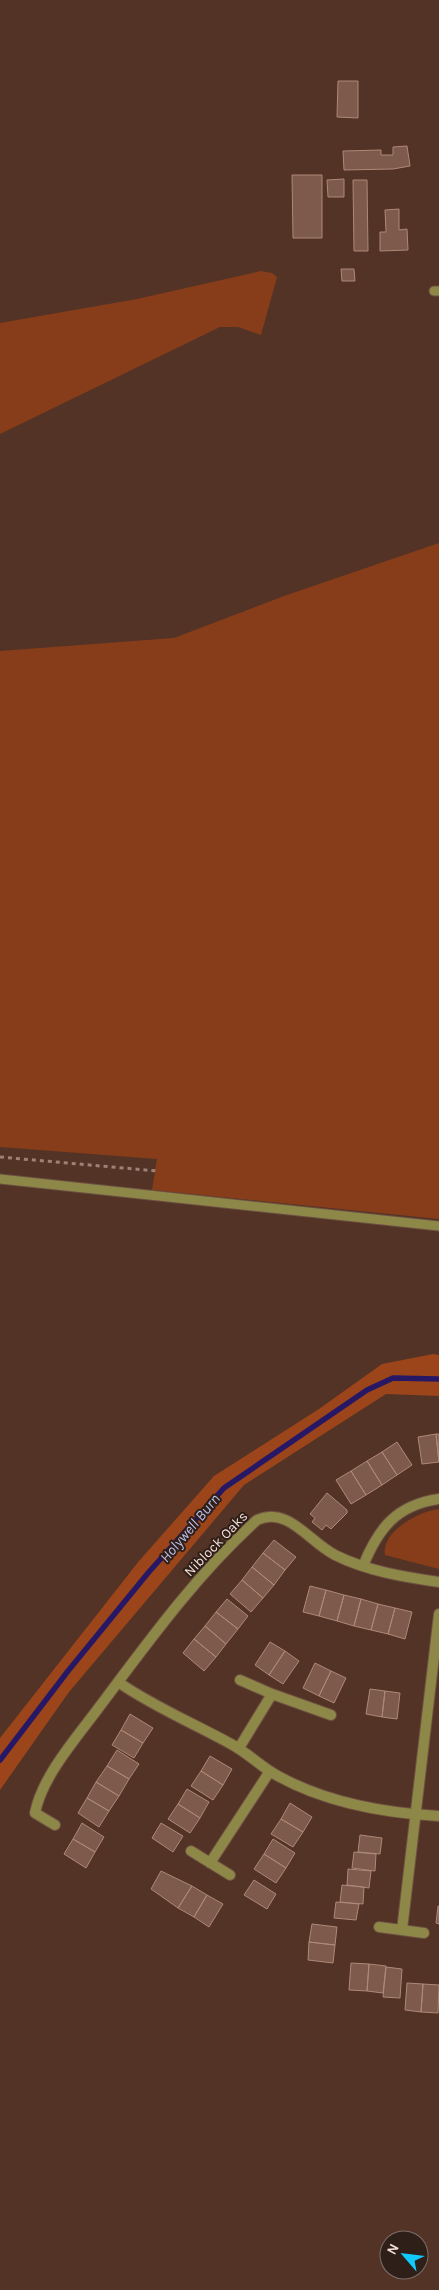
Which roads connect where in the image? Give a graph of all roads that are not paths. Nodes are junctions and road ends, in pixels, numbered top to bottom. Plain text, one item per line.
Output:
1 (0, 1179) edge
2 (439, 1226) edge
3 (439, 1499) edge
4 (363, 1566) junction
5 (439, 1582) edge
6 (439, 1614) edge
7 (240, 1680) dead end
8 (118, 1682) junction
9 (272, 1694) junction
10 (331, 1715) dead end
11 (239, 1748) junction
12 (270, 1771) junction
13 (415, 1815) junction
14 (439, 1816) edge
15 (55, 1825) dead end
16 (191, 1851) dead end
17 (210, 1863) junction
18 (230, 1875) dead end
19 (379, 1927) dead end
20 (402, 1930) junction
21 (424, 1933) dead end

1 - 2 lane
3 - 4 street
4 - 5 street, Niblock Oaks
4 - 8 street, Niblock Oaks
6 - 13 street
7 - 9 street
8 - 11 street
8 - 15 street, Niblock Oaks
9 - 10 street
9 - 11 street
11 - 12 street
12 - 13 street
12 - 17 street
13 - 14 street
13 - 20 street
16 - 17 street
17 - 18 street
19 - 20 street
20 - 21 street

